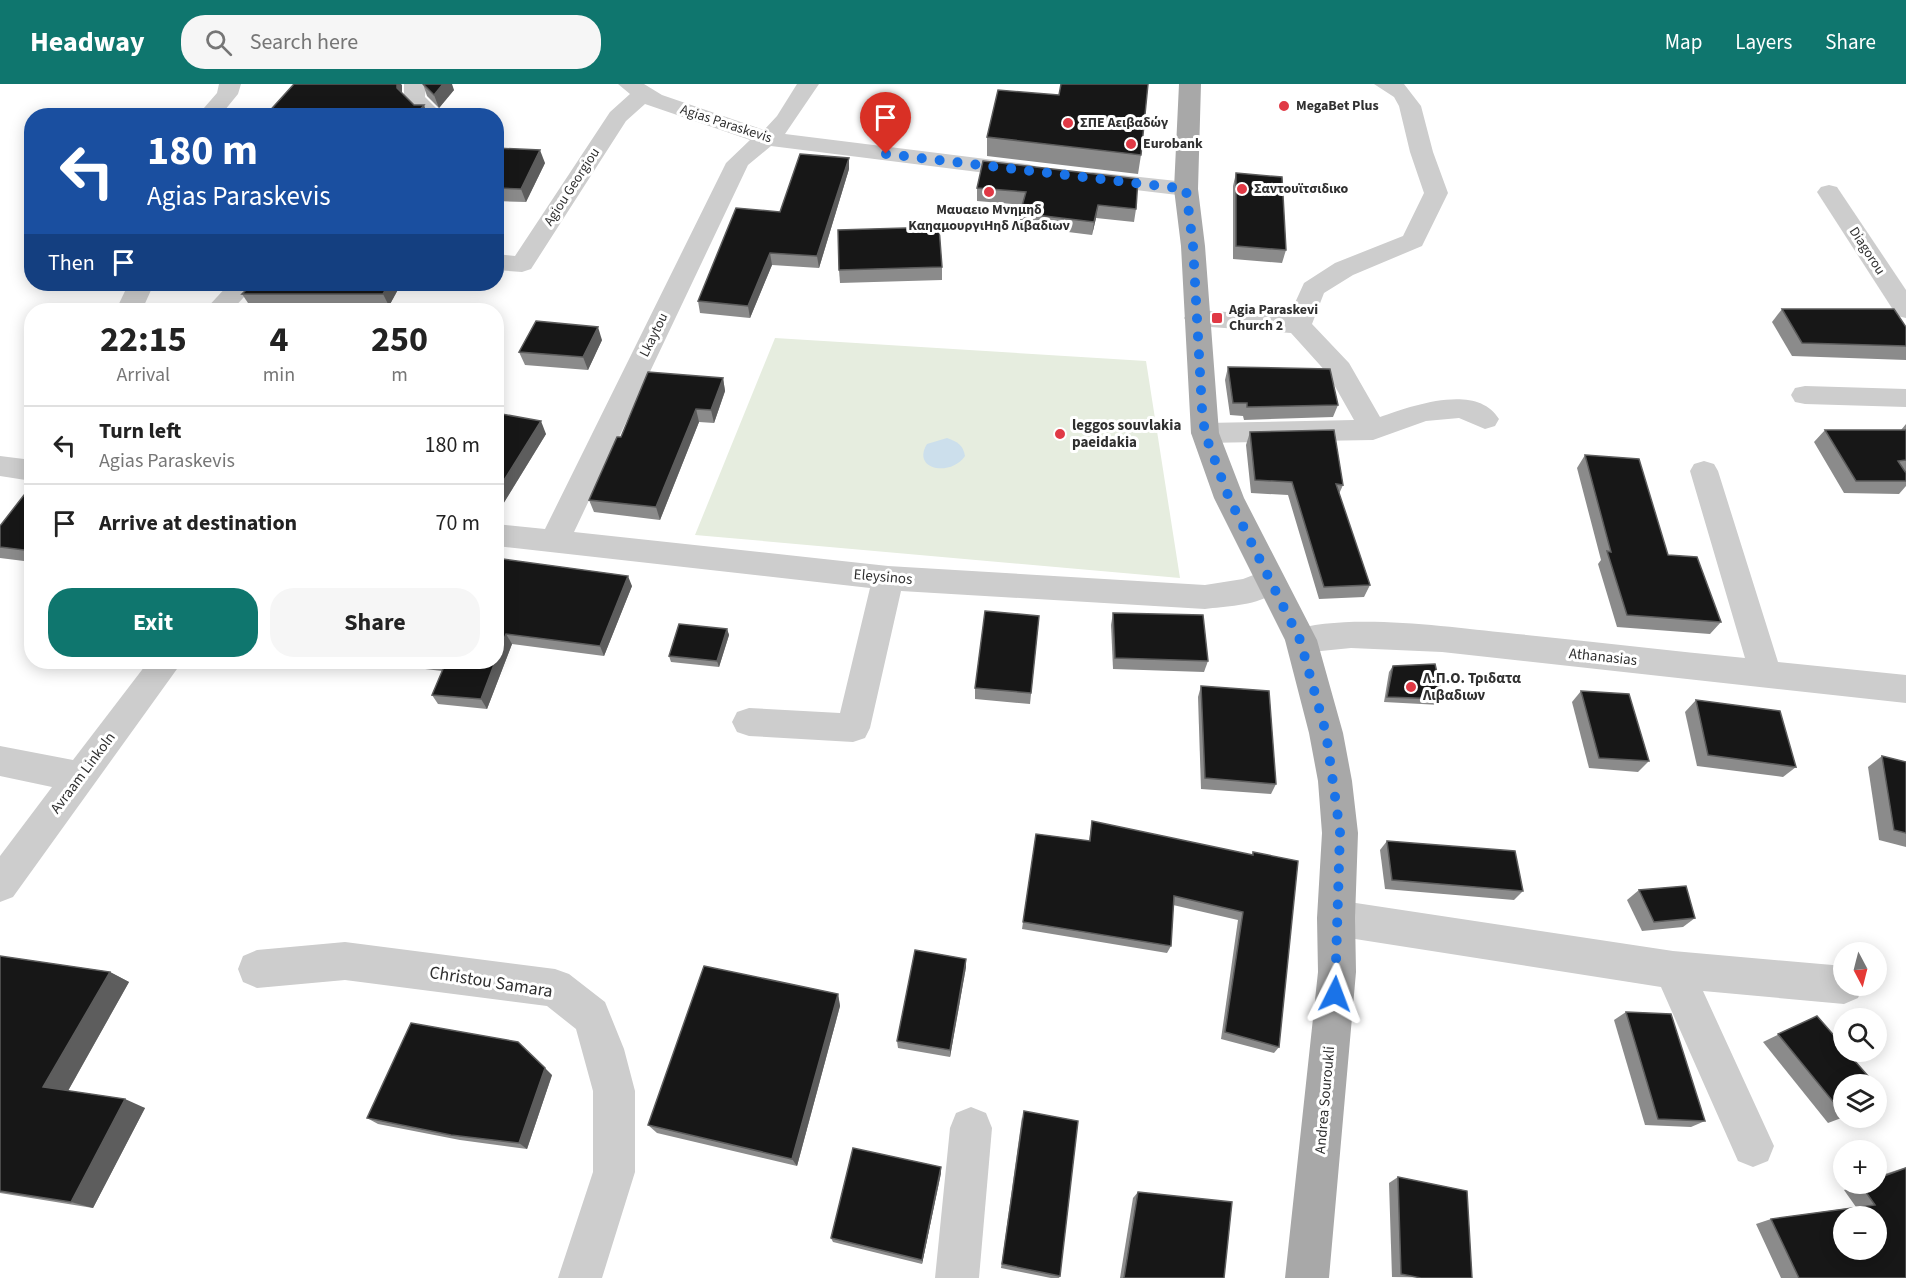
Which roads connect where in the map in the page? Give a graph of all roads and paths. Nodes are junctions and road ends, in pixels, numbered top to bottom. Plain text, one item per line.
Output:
1 (230, 84) edge
2 (415, 84) edge
3 (808, 84) edge
4 (1190, 84) edge
5 (1387, 84) edge
6 (635, 90) edge
7 (215, 108) edge
8 (422, 108) edge
9 (767, 139) junction
10 (1052, 174) edge
11 (1075, 177) edge
12 (1186, 189) junction
13 (1829, 192) dead end
14 (504, 263) edge
15 (236, 291) edge
16 (225, 303) edge
17 (1906, 310) edge
18 (1197, 318) junction
19 (1298, 325) junction
20 (1804, 394) dead end
21 (1906, 398) edge
22 (1485, 419) dead end
23 (1372, 430) junction
24 (1205, 434) junction
25 (0, 466) edge
26 (24, 470) edge
27 (1704, 471) dead end
28 (504, 536) edge
29 (554, 542) junction
30 (888, 578) junction
31 (1269, 581) junction
32 (1300, 640) junction
33 (161, 669) edge
34 (1766, 675) junction
35 (1906, 689) edge
36 (749, 722) dead end
37 (0, 761) edge
38 (80, 777) junction
39 (0, 885) edge
40 (1336, 918) junction
41 (257, 969) dead end
42 (1672, 970) junction
43 (1833, 984) edge
44 (971, 1128) dead end
45 (1753, 1146) dead end
46 (580, 1278) edge
47 (957, 1278) edge
48 (1308, 1278) edge

1 - 7 street
2 - 8 street
3 - 9 street, Lkaytou
4 - 12 main road, Andrea Souroukli
5 - 19 street
6 - 9 street, Agias Paraskevis
6 - 14 street, Agiou Georgiou
9 - 10 street, Agias Paraskevis
9 - 29 street, Lkaytou
11 - 12 street
12 - 18 main road, Andrea Souroukli
13 - 17 street, Diagorou
15 - 16 street
18 - 19 street
18 - 24 main road, Andrea Souroukli
19 - 23 street
20 - 21 street
22 - 23 street
23 - 24 street
24 - 31 main road, Andrea Souroukli
25 - 26 street
27 - 34 street
28 - 29 street, Eleysinos
29 - 30 street, Eleysinos
30 - 31 street, Eleysinos
30 - 36 street
31 - 32 main road, Andrea Souroukli
32 - 34 street, Athanasias
32 - 40 main road, Andrea Souroukli
33 - 38 street, Avraam Linkoln
34 - 35 street, Athanasias
37 - 38 street
38 - 39 street, Avraam Linkoln
40 - 42 street
40 - 48 main road, Andrea Souroukli
41 - 46 street, Christou Samara
42 - 43 street
42 - 45 street
44 - 47 street

